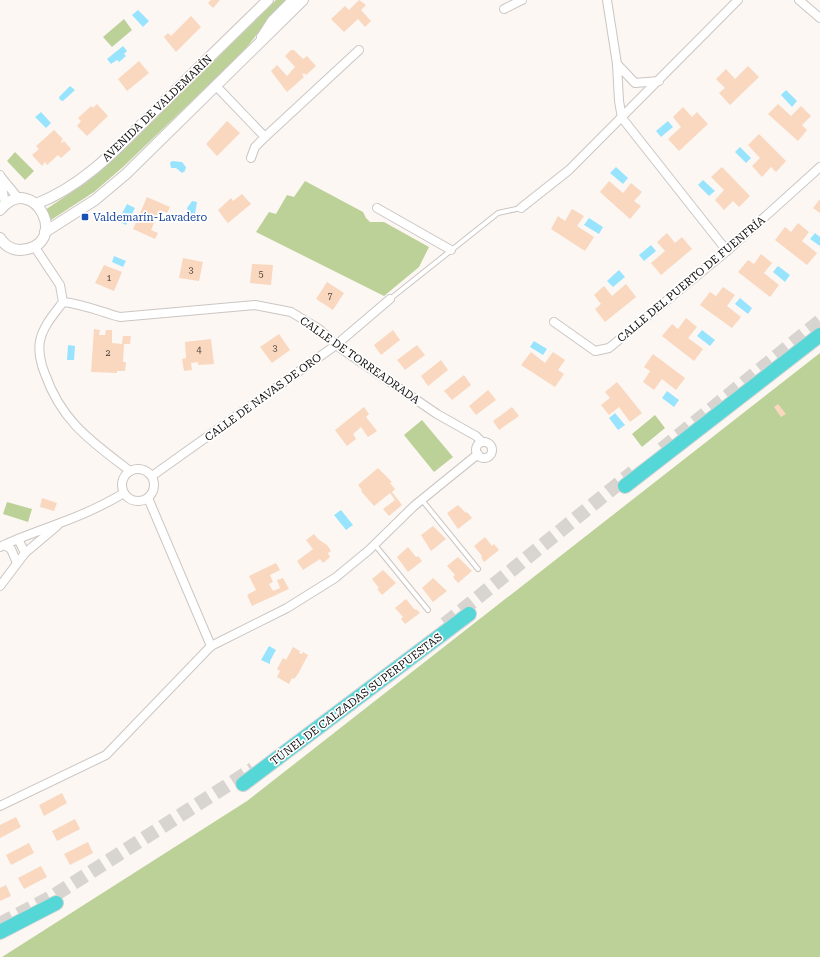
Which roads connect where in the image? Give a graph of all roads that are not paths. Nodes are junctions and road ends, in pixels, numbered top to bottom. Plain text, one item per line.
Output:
1 (268, 0) edge
2 (292, 0) edge
3 (303, 0) edge
4 (522, 0) edge
5 (607, 0) edge
6 (738, 0) edge
7 (799, 0) edge
8 (504, 9) dead end
9 (820, 18) edge
10 (359, 50) dead end
11 (250, 54) junction
12 (617, 64) junction
13 (659, 81) junction
14 (217, 87) junction
15 (622, 118) junction
16 (265, 137) junction
17 (250, 158) dead end
18 (820, 167) edge
19 (0, 176) edge
20 (19, 199) junction
21 (36, 204) junction
22 (2, 207) edge
23 (377, 208) dead end
24 (521, 208) joint
25 (45, 232) junction
26 (1, 241) edge
27 (34, 246) junction
28 (451, 250) junction
29 (726, 251) junction
30 (390, 299) joint
31 (63, 302) junction
32 (554, 322) dead end
33 (820, 335) edge
34 (336, 345) junction
35 (482, 442) junction
36 (478, 454) junction
37 (130, 471) junction
38 (152, 476) junction
39 (626, 486) tunnel mouth
40 (124, 493) junction
41 (148, 498) junction
42 (422, 499) junction
43 (60, 524) junction
44 (18, 539) junction
45 (374, 545) junction
46 (2, 546) edge
47 (25, 553) junction
48 (17, 563) junction
49 (478, 569) dead end
50 (0, 586) edge
51 (428, 610) dead end
52 (469, 614) dead end
53 (211, 646) junction
54 (243, 784) dead end
55 (0, 806) edge
56 (56, 903) dead end
57 (0, 932) edge

1 - 21 street, AVENIDA DE VALDEMARÍN
2 - 11 street
3 - 11 street
4 - 8 street
5 - 12 street
6 - 13 street
7 - 9 street
10 - 16 street
11 - 14 street
12 - 13 street
12 - 15 street
13 - 15 street
14 - 16 street
14 - 25 street
15 - 24 street
15 - 29 street
16 - 17 street
18 - 29 street, CALLE DEL PUERTO DE FUENFRÍA
19 - 20 street
19 - 22 street
20 - 21 street
20 - 22 street
21 - 25 street
23 - 28 street
24 - 28 lane
25 - 27 street
26 - 27 street
27 - 31 street
28 - 30 lane
29 - 32 street, CALLE DEL PUERTO DE FUENFRÍA
30 - 34 street, CALLE DE NAVAS DE ORO
31 - 34 street, CALLE DE TORREADRADA
31 - 37 street
33 - 39 highway
34 - 35 street, CALLE DE TORREADRADA
34 - 38 street, CALLE DE NAVAS DE ORO
35 - 36 street
35 - 36 street
36 - 42 street
37 - 38 street
37 - 40 street
38 - 41 street
40 - 41 street
40 - 43 street
41 - 53 street
42 - 45 street
42 - 49 lane
43 - 44 street
43 - 47 street
44 - 46 street
44 - 47 street
45 - 51 lane
45 - 53 street
46 - 48 street
47 - 48 street
48 - 50 street
52 - 54 highway, TÚNEL DE CALZADAS SUPERPUESTAS
53 - 55 street
56 - 57 highway

